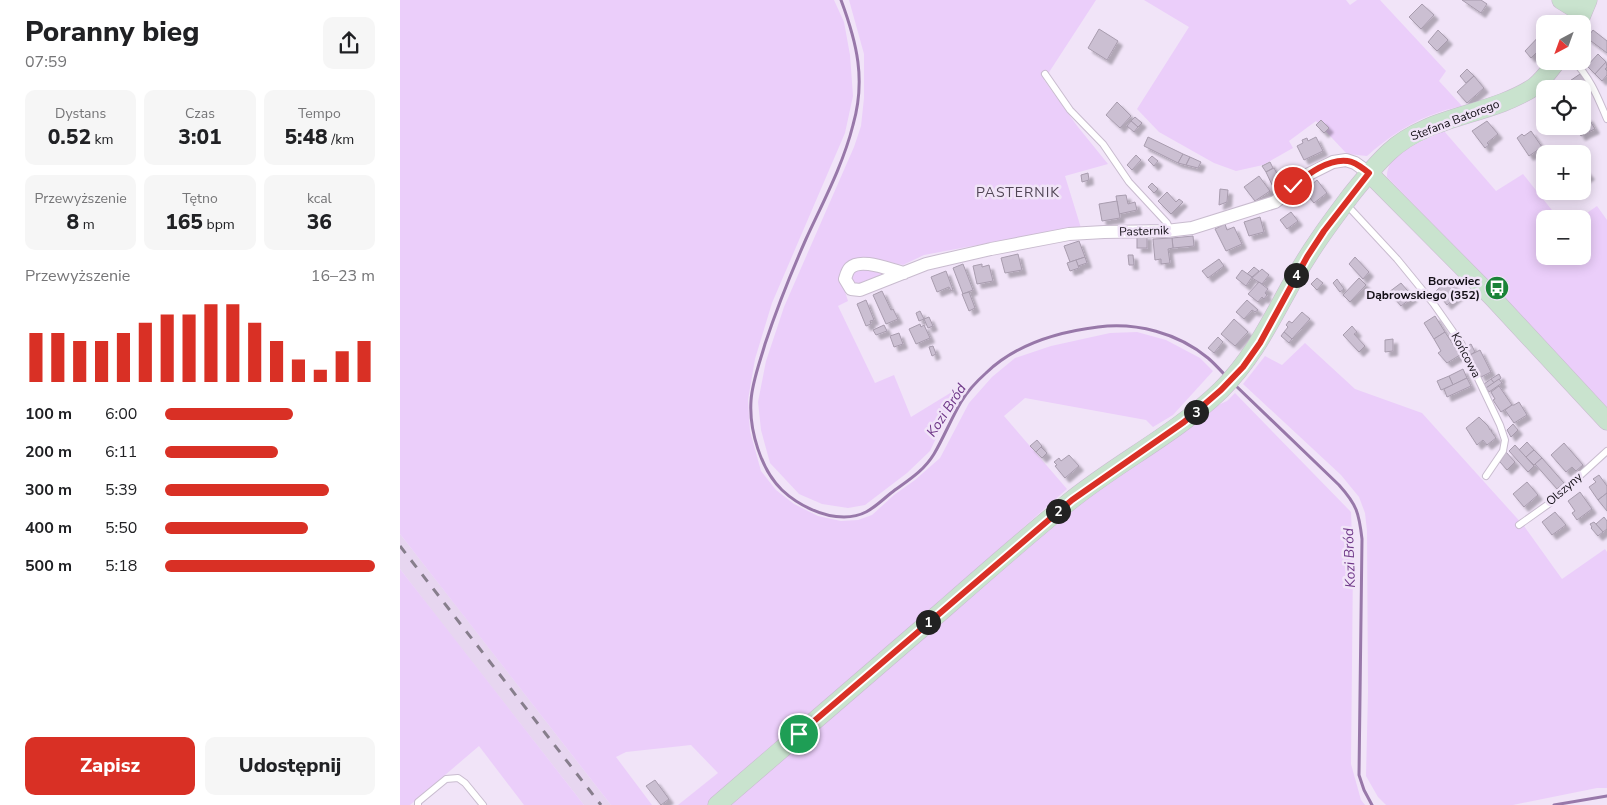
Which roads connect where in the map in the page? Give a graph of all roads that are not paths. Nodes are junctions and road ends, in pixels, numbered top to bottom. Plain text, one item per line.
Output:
1 (1561, 0) edge
2 (1583, 12) edge
3 (1549, 70) edge
4 (1582, 70) edge
5 (1045, 74) dead end
6 (1607, 120) edge
7 (1369, 173) junction
8 (1345, 203) junction
9 (1171, 231) junction
10 (904, 273) dead end
11 (1607, 421) edge
12 (1607, 451) edge
13 (1486, 476) dead end
14 (1519, 524) dead end
15 (418, 805) edge
16 (482, 805) edge
17 (717, 805) edge

1 - 2 street
3 - 7 street, Stefana Batorego
4 - 6 lane
5 - 9 lane
7 - 8 street, Stefana Batorego
7 - 9 street, Pasternik
7 - 11 street
8 - 13 lane, Końcowa
8 - 17 street, Stefana Batorego
9 - 10 street, Pasternik
12 - 14 lane, Olszyny
15 - 16 lane

